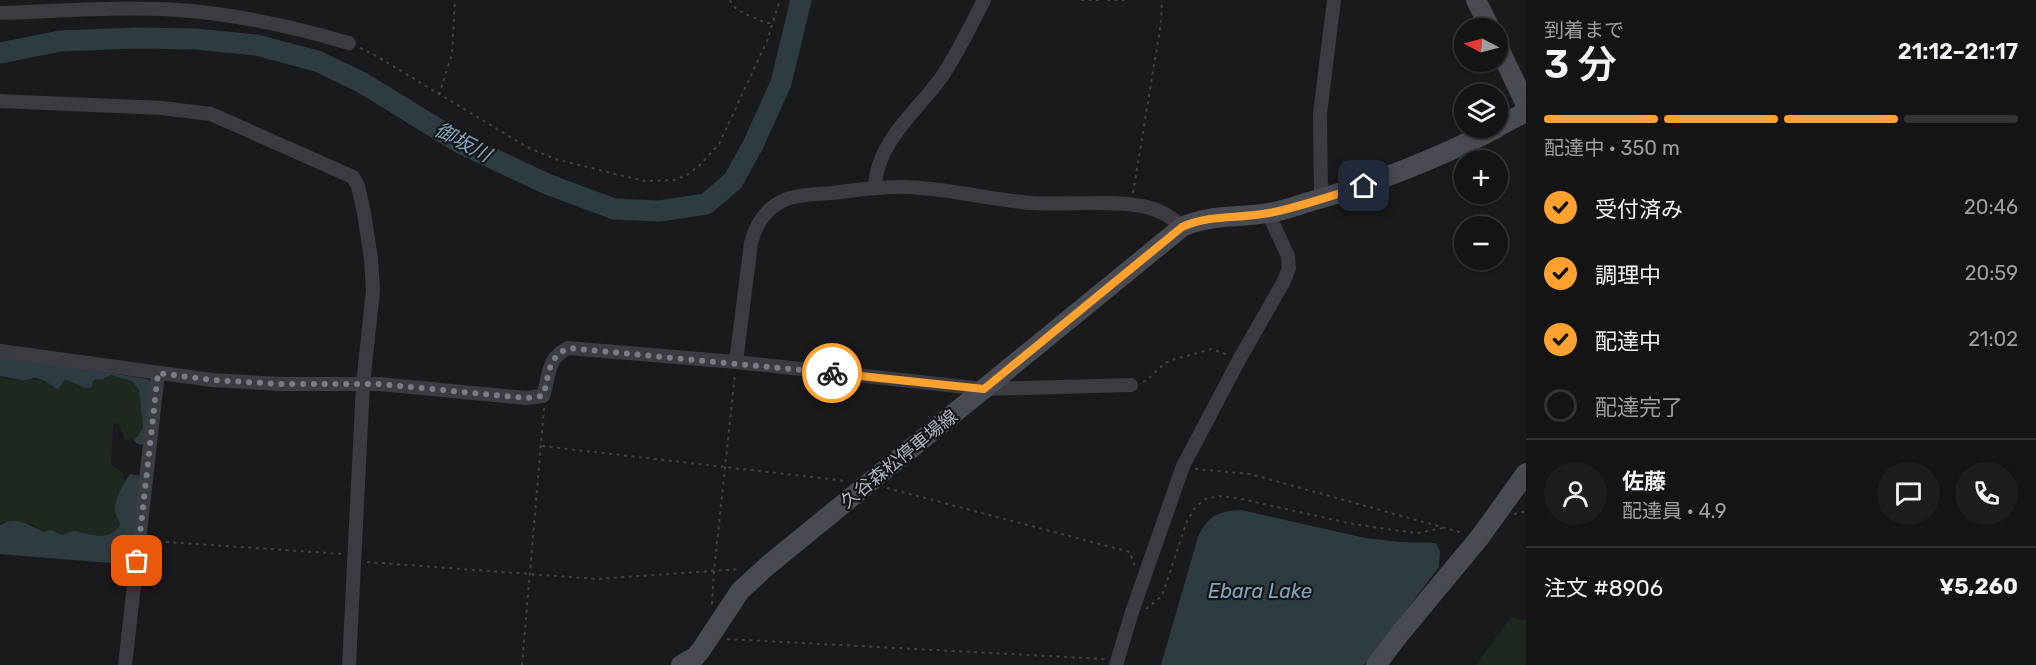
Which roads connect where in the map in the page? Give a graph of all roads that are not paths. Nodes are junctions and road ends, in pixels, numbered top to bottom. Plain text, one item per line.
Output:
1 (984, 0) edge
2 (1334, 0) edge
3 (1476, 0) edge
4 (0, 13) edge
5 (1485, 18) edge
6 (349, 43) road end
7 (1508, 67) edge
8 (0, 101) edge
9 (1526, 105) edge
10 (1526, 112) edge
11 (1508, 121) edge
12 (1476, 138) edge
13 (875, 187) junction
14 (1321, 198) junction
15 (1268, 213) junction
16 (1182, 227) junction
17 (0, 351) edge
18 (736, 362) junction
19 (158, 373) junction
20 (363, 384) junction
21 (1131, 385) road end
22 (984, 389) junction
23 (1526, 473) edge
24 (1113, 660) edge
25 (691, 662) edge
26 (125, 665) edge
27 (349, 665) edge
28 (1376, 665) edge

1 - 13 street
2 - 14 street
3 - 5 main road
4 - 6 street
7 - 9 main road
8 - 20 street
10 - 11 main road, 久谷森松停車場線
12 - 14 main road, 久谷森松停車場線
13 - 16 street
13 - 18 street
14 - 15 main road, 久谷森松停車場線
15 - 16 main road, 久谷森松停車場線
15 - 24 street
16 - 22 main road, 久谷森松停車場線
17 - 19 street
18 - 20 street
18 - 22 street
19 - 20 street
19 - 26 street
20 - 27 street
21 - 22 street
22 - 25 main road, 久谷森松停車場線
23 - 28 main road

